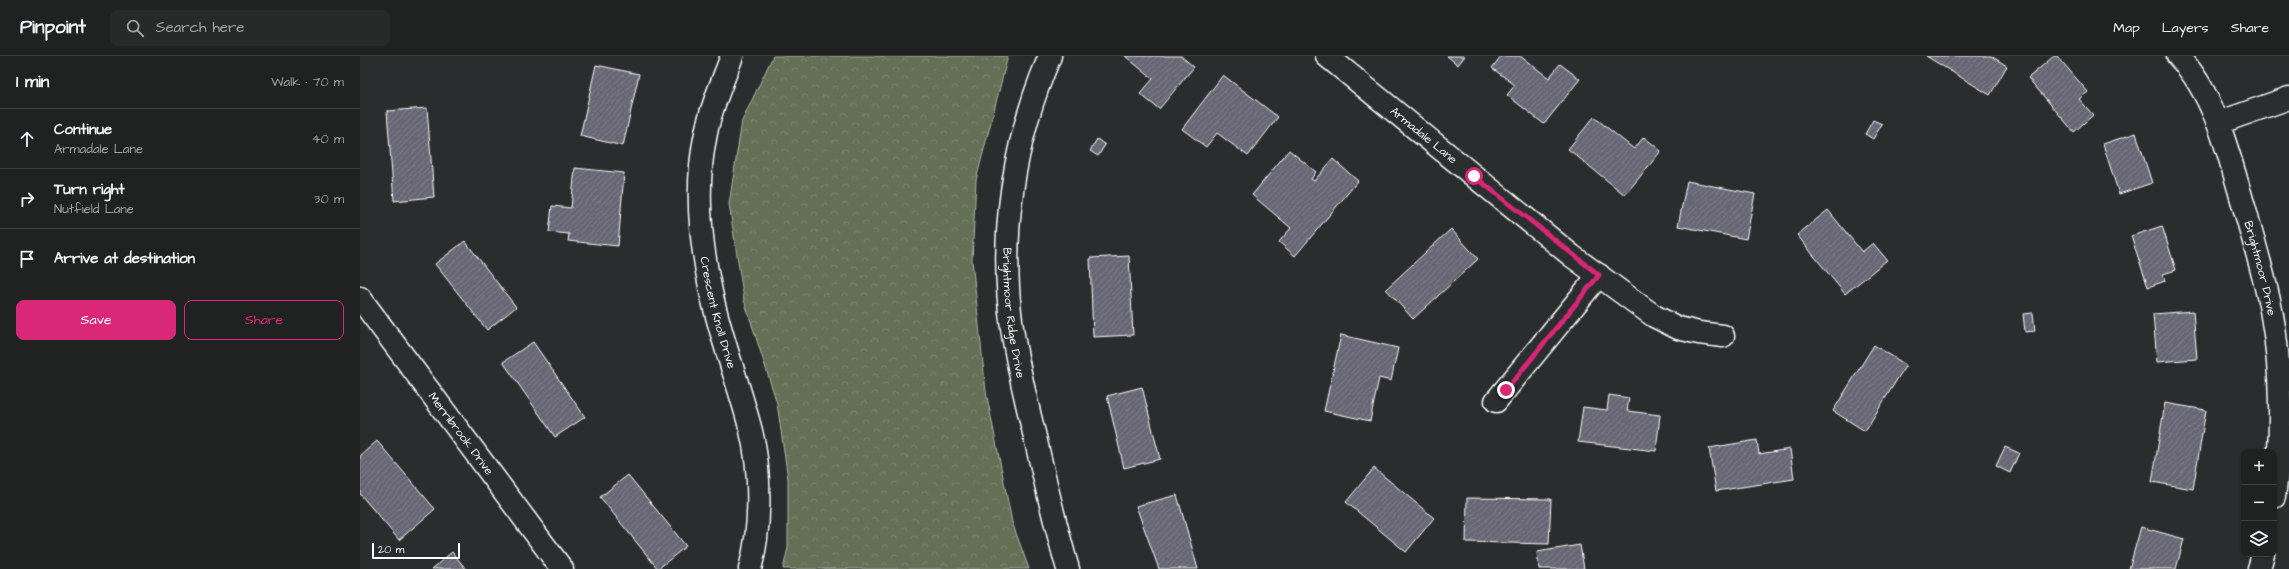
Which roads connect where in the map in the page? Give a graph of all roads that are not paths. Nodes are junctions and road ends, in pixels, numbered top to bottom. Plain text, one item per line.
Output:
1 (732, 56) edge
2 (1050, 56) edge
3 (1327, 56) edge
4 (2178, 56) edge
5 (2289, 98) edge
6 (2218, 123) junction
7 (1599, 275) junction
8 (360, 298) edge
9 (1723, 336) dead end
10 (1496, 401) dead end
11 (2275, 485) edge
12 (562, 569) edge
13 (750, 569) edge
14 (1068, 569) edge

1 - 13 street, Crescent Knoll Drive
2 - 14 street, Brightmoor Ridge Drive
3 - 7 street, Armadale Lane
4 - 6 street, Brightmoor Drive
5 - 6 street
6 - 11 street, Brightmoor Drive
7 - 9 street, Armadale Lane
7 - 10 street
8 - 12 street, Merribrook Drive

